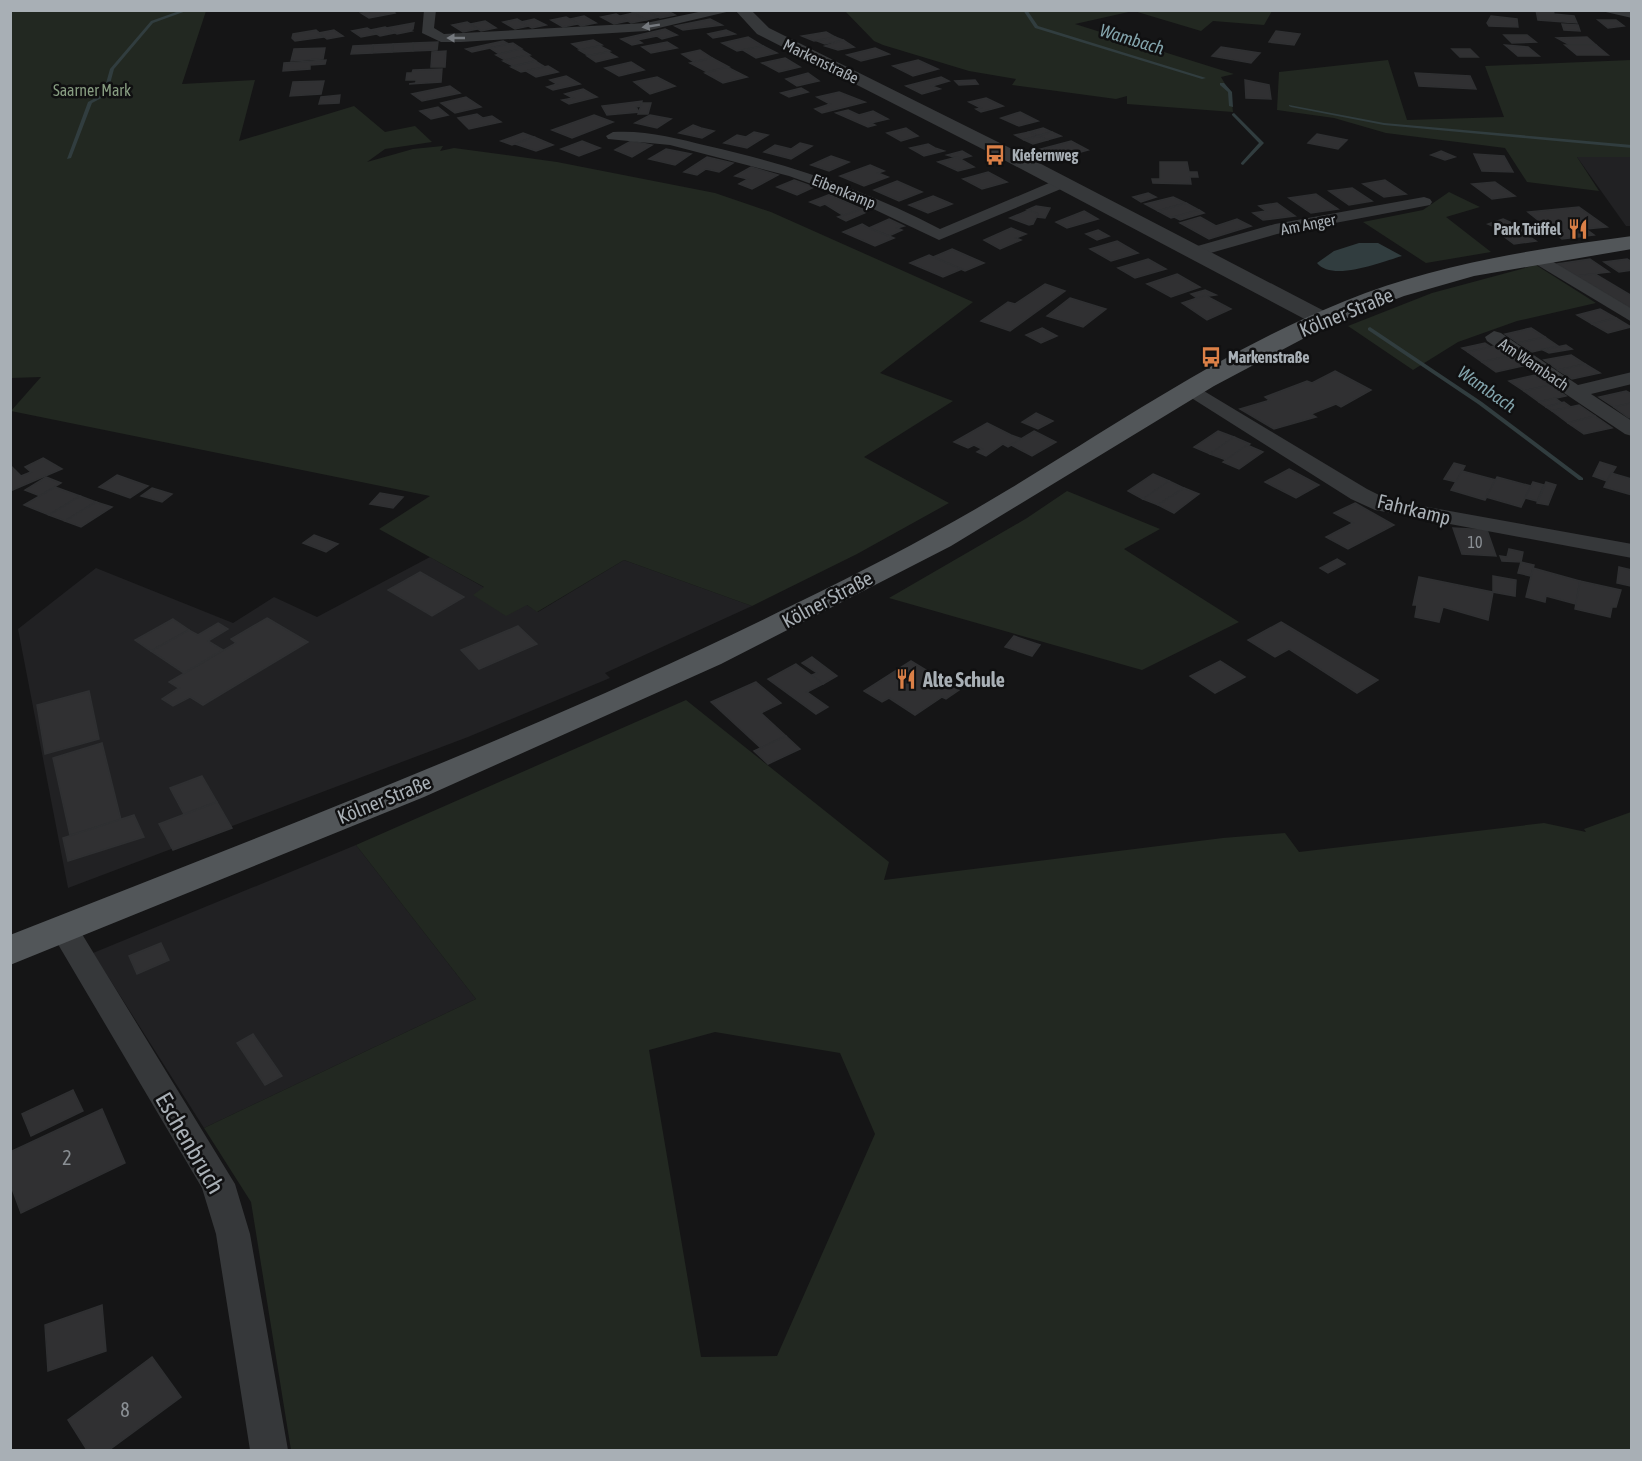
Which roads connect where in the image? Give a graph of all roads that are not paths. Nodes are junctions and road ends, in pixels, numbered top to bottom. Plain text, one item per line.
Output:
1 (430, 10) edge
2 (729, 10) edge
3 (742, 10) edge
4 (1603, 10) edge
5 (1632, 14) edge
6 (613, 136) dead end
7 (1062, 183) junction
8 (1424, 202) dead end
9 (1632, 242) edge
10 (1193, 253) junction
11 (1535, 256) junction
12 (1632, 317) edge
13 (1322, 319) junction
14 (1494, 337) dead end
15 (1632, 378) edge
16 (1189, 388) junction
17 (1574, 392) junction
18 (1632, 430) edge
19 (1632, 551) edge
20 (64, 929) junction
21 (10, 951) edge
22 (269, 1450) edge

2 -> 1 street
3 - 7 street, Markenstraße
4 - 5 street
6 - 7 street, Eibenkamp
7 - 10 street, Markenstraße
8 - 10 street, Am Anger
9 - 11 main road, Kölner Straße
10 - 13 street, Markenstraße
11 - 12 street
11 - 13 main road, Kölner Straße
13 - 16 main road, Kölner Straße
14 - 17 street, Am Wambach
15 - 17 street, Am Wambach
16 - 19 street, Fahrkamp
16 - 20 main road, Kölner Straße
17 - 18 street, Am Wambach
20 - 21 main road, Kölner Straße
20 - 22 street, Eschenbruch

